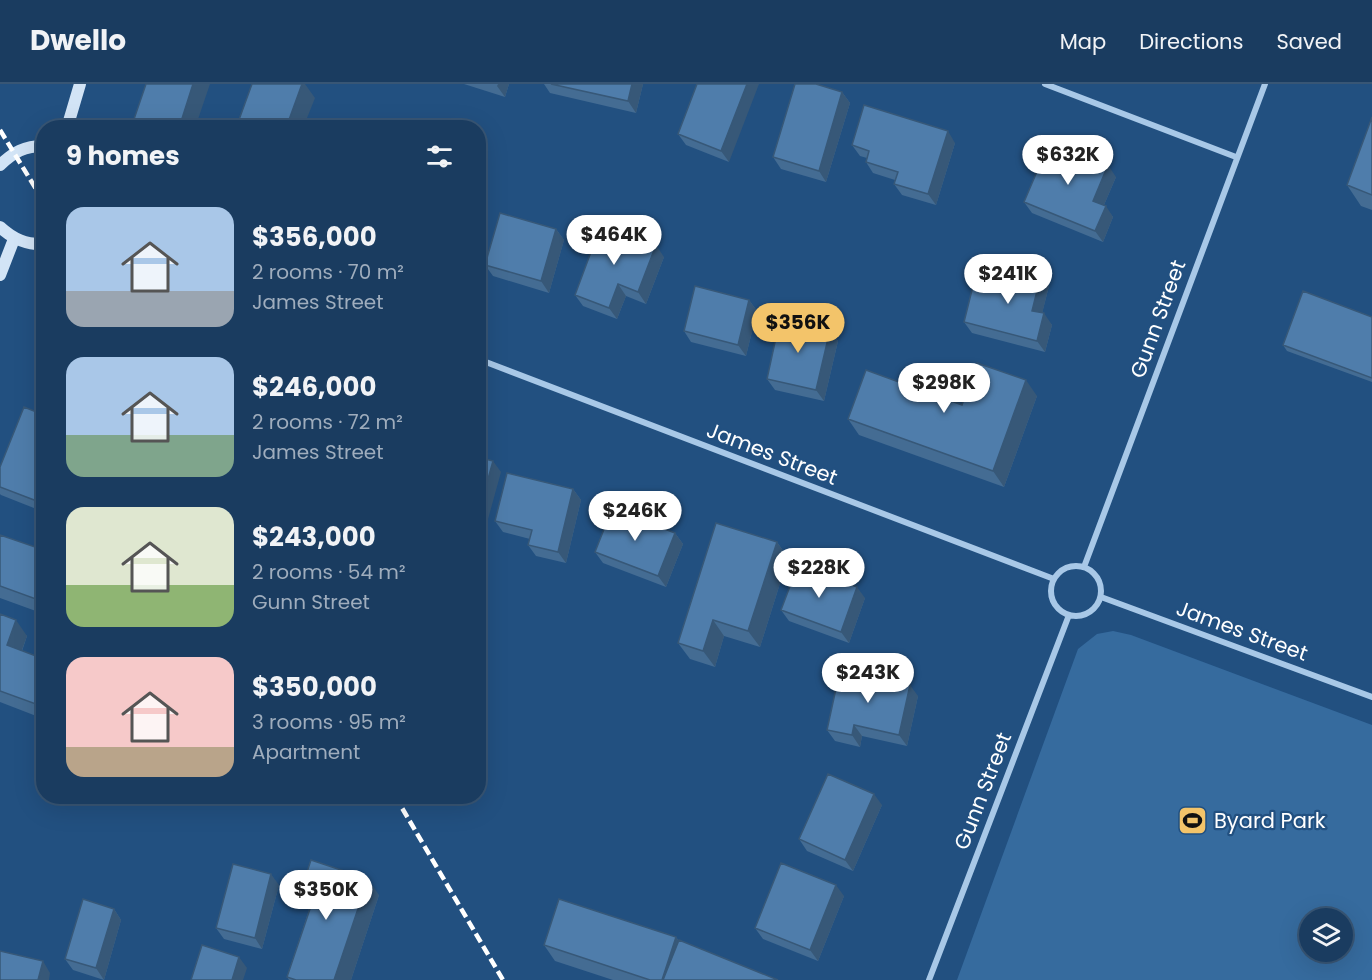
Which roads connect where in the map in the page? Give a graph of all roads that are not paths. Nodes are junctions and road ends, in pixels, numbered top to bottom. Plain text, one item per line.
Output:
1 (80, 84) edge
2 (1045, 84) edge
3 (1265, 84) edge
4 (69, 120) edge
5 (36, 146) edge
6 (1236, 157) junction
7 (0, 165) edge
8 (0, 227) edge
9 (14, 239) junction
10 (36, 245) edge
11 (0, 275) edge
12 (486, 362) edge
13 (1084, 567) junction
14 (1054, 579) junction
15 (1101, 597) junction
16 (1069, 615) junction
17 (1372, 697) edge
18 (928, 980) edge

1 - 4 street
2 - 6 street
3 - 6 street, Gunn Street
5 - 7 street
6 - 13 street, Gunn Street
8 - 9 street
9 - 10 street
9 - 11 street
12 - 14 street, James Street
13 - 14 street
13 - 15 street
14 - 16 street
15 - 16 street
15 - 17 street, James Street
16 - 18 street, Gunn Street

